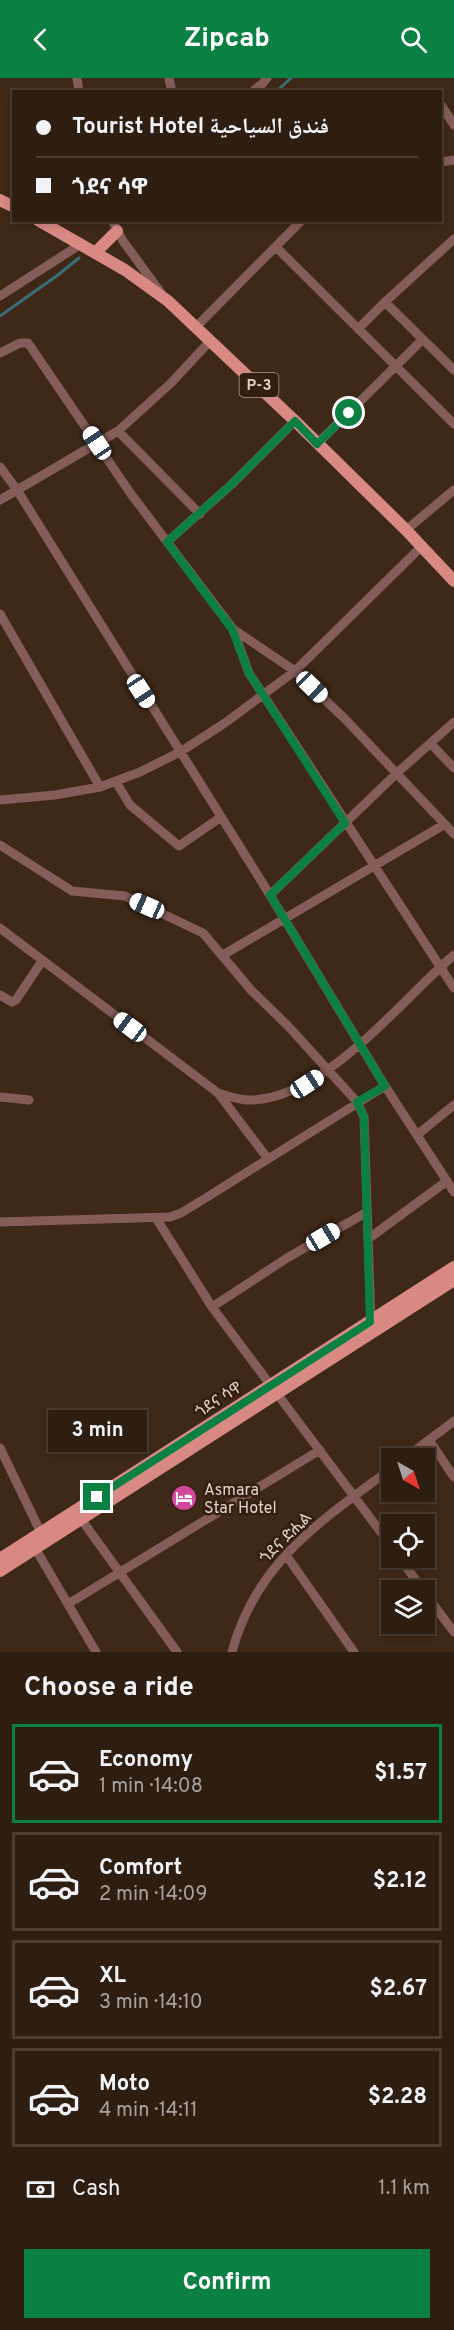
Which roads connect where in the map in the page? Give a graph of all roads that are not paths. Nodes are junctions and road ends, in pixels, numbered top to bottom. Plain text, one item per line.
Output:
1 (267, 78) edge
2 (254, 90) edge
3 (442, 107) edge
4 (454, 125) edge
5 (42, 222) edge
6 (300, 222) edge
7 (115, 226) edge
8 (454, 239) edge
9 (81, 244) junction
10 (276, 248) junction
11 (96, 252) junction
12 (0, 296) edge
13 (168, 302) junction
14 (385, 302) junction
15 (197, 326) junction
16 (358, 329) junction
17 (211, 340) junction
18 (422, 340) junction
19 (0, 353) edge
20 (395, 366) junction
21 (454, 370) edge
22 (295, 421) junction
23 (454, 424) edge
24 (118, 431) junction
25 (97, 443) junction
26 (317, 444) junction
27 (0, 467) edge
28 (17, 490) junction
29 (454, 490) edge
30 (0, 500) edge
31 (200, 514) junction
32 (406, 530) junction
33 (167, 542) junction
34 (422, 546) junction
35 (454, 581) edge
36 (0, 614) edge
37 (232, 629) junction
38 (295, 671) junction
39 (264, 695) junction
40 (454, 722) edge
41 (431, 744) junction
42 (180, 752) junction
43 (454, 768) edge
44 (397, 773) junction
45 (116, 782) junction
46 (100, 787) junction
47 (0, 800) edge
48 (221, 817) junction
49 (345, 823) junction
50 (445, 824) junction
51 (454, 834) edge
52 (0, 845) edge
53 (374, 866) junction
54 (270, 895) junction
55 (284, 918) junction
56 (1, 931) edge
57 (224, 955) junction
58 (454, 955) edge
59 (42, 961) junction
60 (440, 967) junction
61 (454, 988) edge
62 (0, 995) edge
63 (360, 1044) junction
64 (327, 1071) junction
65 (385, 1086) junction
66 (218, 1093) junction
67 (0, 1097) edge
68 (30, 1100) dead end
69 (357, 1102) junction
70 (454, 1105) edge
71 (417, 1135) junction
72 (268, 1159) junction
73 (447, 1181) junction
74 (454, 1192) edge
75 (367, 1212) junction
76 (156, 1218) junction
77 (0, 1222) edge
78 (368, 1239) junction
79 (454, 1268) edge
80 (454, 1280) edge
81 (212, 1307) junction
82 (372, 1327) junction
83 (273, 1389) junction
84 (454, 1421) edge
85 (429, 1440) junction
86 (0, 1448) edge
87 (418, 1448) edge
88 (320, 1450) junction
89 (381, 1476) edge
90 (454, 1477) edge
91 (354, 1496) junction
92 (81, 1519) junction
93 (381, 1532) edge
94 (41, 1541) junction
95 (286, 1555) junction
96 (0, 1559) edge
97 (0, 1571) edge
98 (118, 1572) junction
99 (68, 1604) junction
100 (435, 1606) edge
101 (454, 1632) edge
102 (96, 1652) edge
103 (177, 1652) edge
104 (232, 1652) edge
105 (354, 1652) edge

1 - 2 street
3 - 4 street
5 - 9 main road, P-3
6 - 10 street
7 - 11 main road
7 - 13 street
8 - 14 street
9 - 11 main road, P-3
9 - 12 street
10 - 15 street
10 - 16 street
11 - 13 main road, P-3
13 - 15 main road, P-3
14 - 16 street
14 - 18 street
15 - 17 main road, P-3
16 - 20 street
17 - 22 main road, P-3
17 - 24 street
18 - 20 street
18 - 21 street
19 - 25 street
20 - 23 street
20 - 26 street
22 - 26 main road, P-3
22 - 31 street
24 - 25 street
24 - 31 street
25 - 28 street
25 - 33 street
26 - 32 main road, P-3
27 - 28 street
28 - 30 street
28 - 42 street
29 - 32 street
31 - 33 street
32 - 34 main road, P-3
33 - 37 street
34 - 35 main road, P-3
34 - 38 street
36 - 46 street
37 - 38 street
37 - 39 street
38 - 39 street
38 - 44 street
39 - 42 street
39 - 49 street
40 - 41 street
41 - 43 street
41 - 44 street
42 - 45 street
42 - 48 street
44 - 49 street
44 - 50 street
45 - 46 street
45 - 48 street
46 - 47 street
48 - 54 street
49 - 53 street
49 - 54 street
50 - 51 street
50 - 53 street
52 - 57 street
53 - 55 street
53 - 60 street
54 - 55 street
55 - 57 street
55 - 63 street
56 - 59 street
57 - 64 street
58 - 60 street
59 - 62 street
59 - 66 street
60 - 61 street
60 - 63 street
63 - 64 street
63 - 65 street
64 - 66 street
64 - 69 street
65 - 69 street
65 - 71 street
66 - 72 street
67 - 68 street
69 - 72 street
69 - 75 street
70 - 71 street
71 - 73 street
72 - 76 street
73 - 74 street
73 - 78 street
75 - 78 street
75 - 81 street
76 - 77 street
76 - 81 street
78 - 82 street
79 - 82 main road, ጎደና ሳዋ
80 - 82 main road, ጎደና ሳዋ
81 - 83 street
82 - 83 main road, ጎደና ሳዋ
83 - 88 street
83 - 92 main road, ጎደና ሳዋ
83 - 94 main road, ጎደና ሳዋ
84 - 85 street
85 - 87 street
85 - 90 street
86 - 94 street
88 - 91 street
88 - 98 street
89 - 91 street, ጎደና ድሒል
91 - 93 street
91 - 95 street, ጎደና ድሒል
92 - 94 main road, ጎደና ሳዋ
92 - 98 street
94 - 96 main road, ጎደና ሳዋ
94 - 97 main road, ጎደና ሳዋ
94 - 99 street
95 - 104 street, ጎደና ድሒል
95 - 105 street
98 - 99 street
98 - 103 street
99 - 102 street
100 - 101 street

